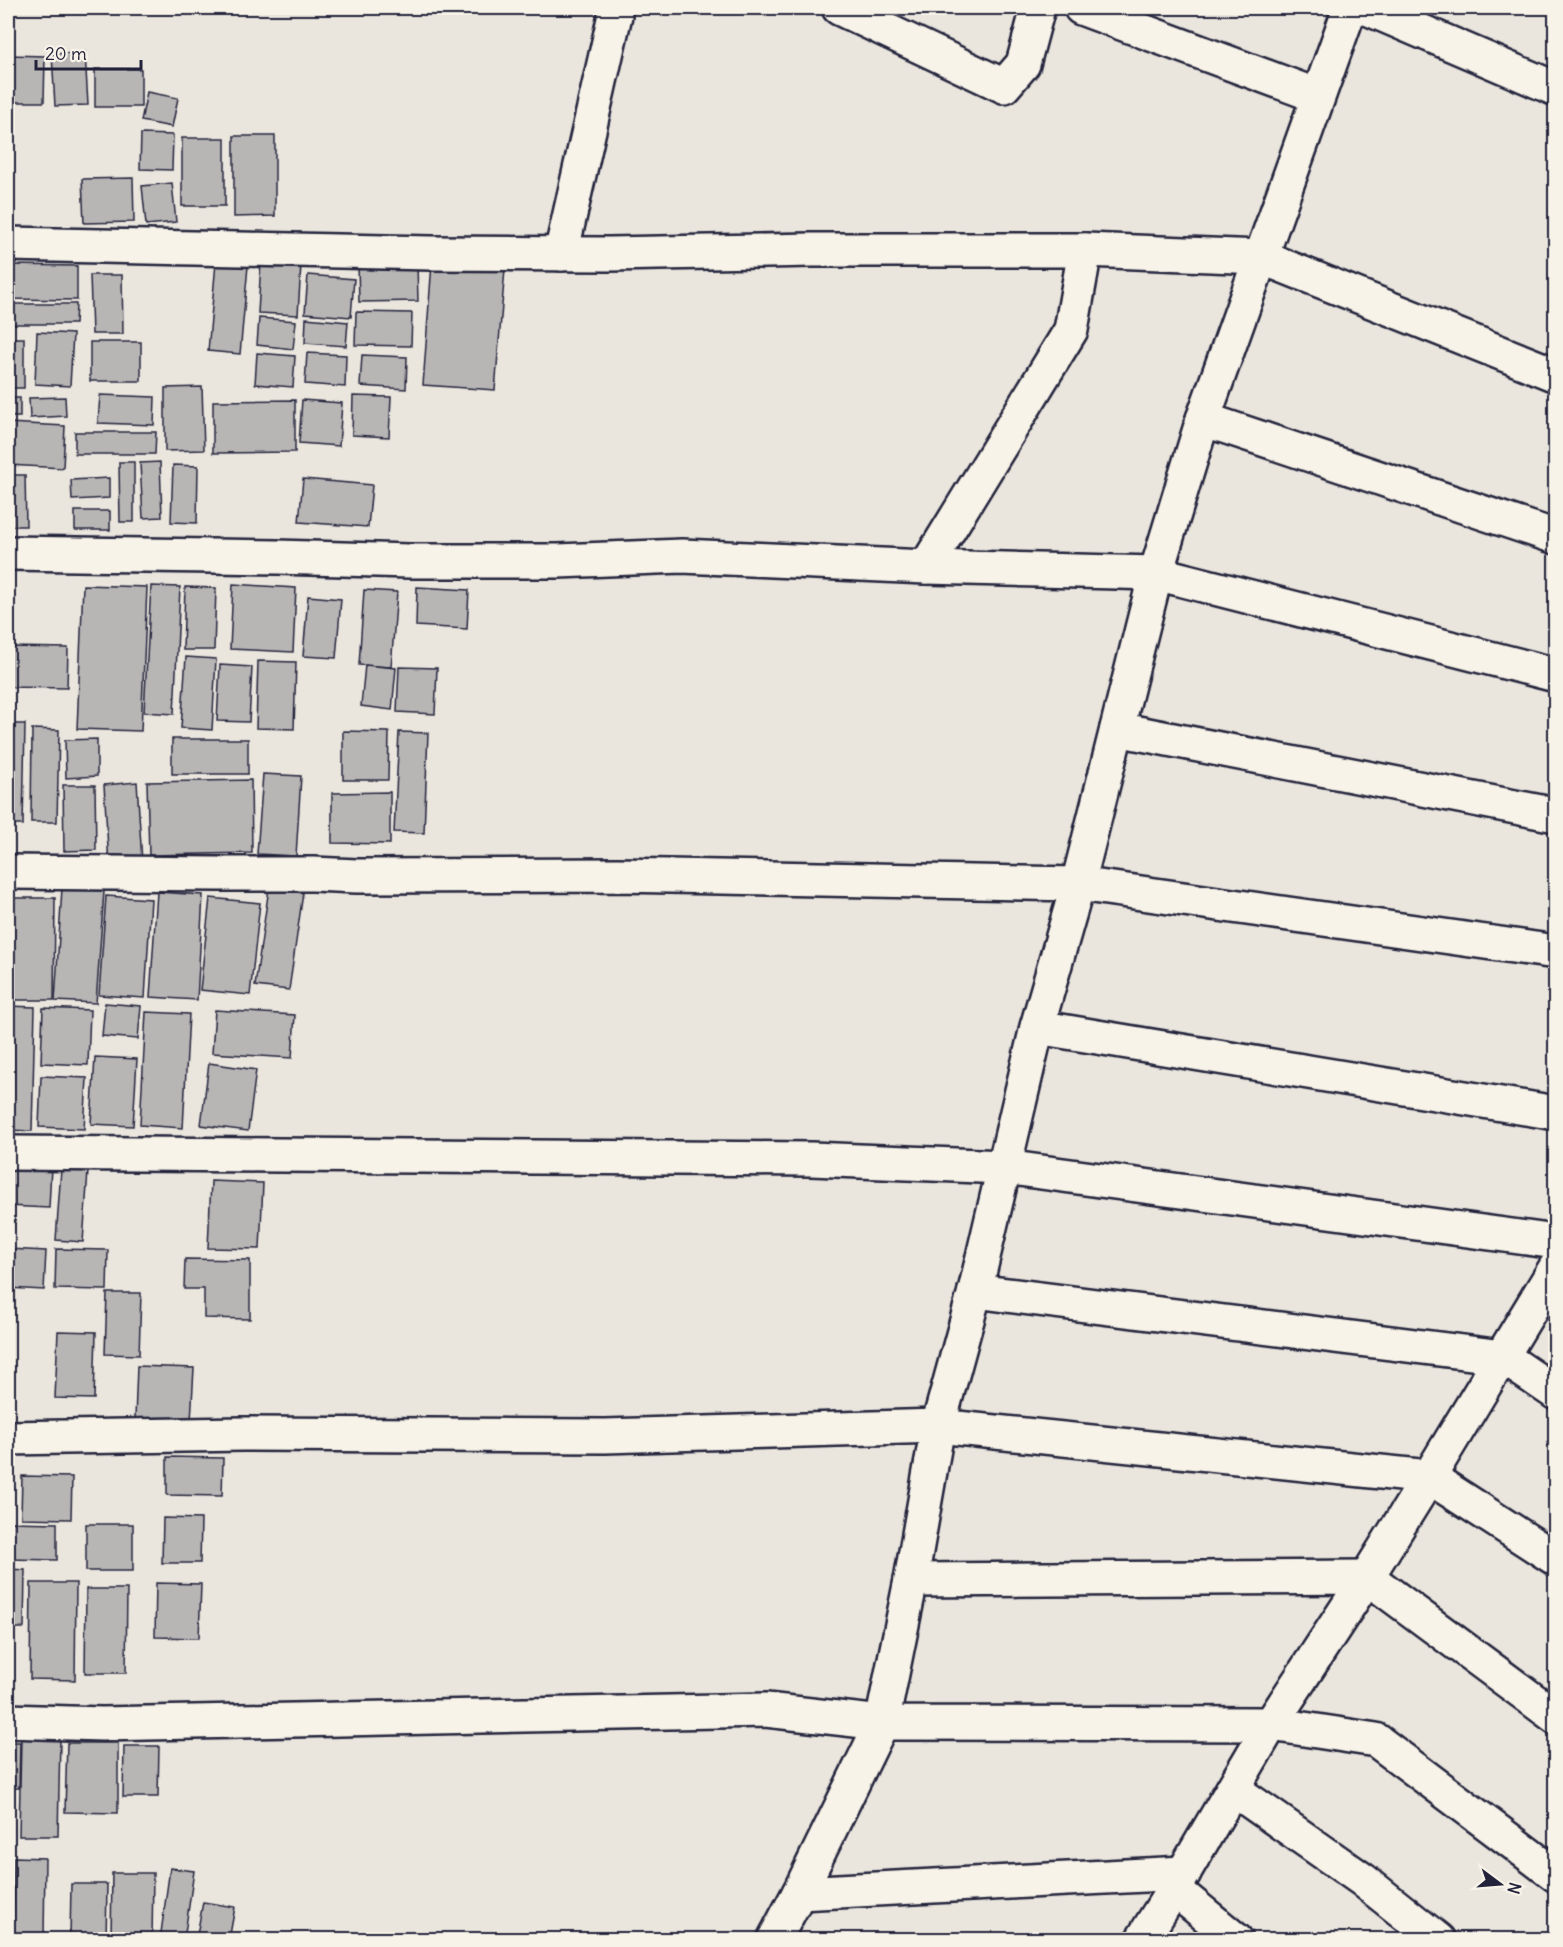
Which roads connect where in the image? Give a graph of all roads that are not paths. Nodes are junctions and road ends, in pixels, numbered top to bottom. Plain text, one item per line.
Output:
1 (839, 8) edge
2 (1038, 8) edge
3 (1081, 8) edge
4 (1350, 8) edge
5 (1367, 8) edge
6 (609, 10) edge
7 (1556, 89) edge
8 (1318, 96) junction
9 (8, 244) edge
10 (1085, 250) junction
11 (561, 254) junction
12 (1261, 257) junction
13 (1556, 375) edge
14 (1203, 419) junction
15 (1556, 537) edge
16 (8, 553) edge
17 (926, 567) junction
18 (1156, 573) junction
19 (1556, 675) edge
20 (1117, 729) junction
21 (1556, 815) edge
22 (8, 872) edge
23 (1078, 884) junction
24 (1556, 952) edge
25 (1037, 1027) junction
26 (1556, 1113) edge
27 (8, 1153) edge
28 (1004, 1167) junction
29 (1556, 1242) edge
30 (1556, 1267) edge
31 (975, 1291) junction
32 (1503, 1357) junction
33 (1556, 1393) edge
34 (938, 1426) junction
35 (8, 1438) edge
36 (1429, 1477) junction
37 (1556, 1559) edge
38 (1367, 1577) junction
39 (912, 1580) junction
40 (1556, 1717) edge
41 (8, 1721) edge
42 (882, 1723) junction
43 (1271, 1724) junction
44 (1233, 1789) junction
45 (1556, 1875) edge
46 (1179, 1881) junction
47 (799, 1893) junction
48 (774, 1940) edge
49 (1142, 1940) edge
50 (1236, 1940) edge
51 (1438, 1940) edge

1 - 2 street
3 - 8 street
4 - 8 street
5 - 7 street
6 - 11 street
8 - 12 street
9 - 11 street
10 - 11 street
10 - 12 street
10 - 17 street
12 - 13 street
12 - 14 street
14 - 15 street
14 - 18 street
16 - 17 street
17 - 18 street
18 - 19 street
18 - 20 street
20 - 21 street
20 - 23 street
22 - 23 street
23 - 24 street
23 - 25 street
25 - 26 street
25 - 28 street
27 - 28 street
28 - 29 street
28 - 31 street
30 - 32 street
31 - 32 street
31 - 34 street
32 - 33 street
32 - 36 street
34 - 35 street
34 - 36 street
34 - 39 street
36 - 37 street
36 - 38 street
38 - 39 street
38 - 40 street
38 - 43 street
39 - 42 street
41 - 42 street
42 - 43 street
42 - 47 street
43 - 44 street
43 - 45 street
44 - 46 street
44 - 51 street
46 - 47 street
46 - 49 street
46 - 50 street
47 - 48 street

